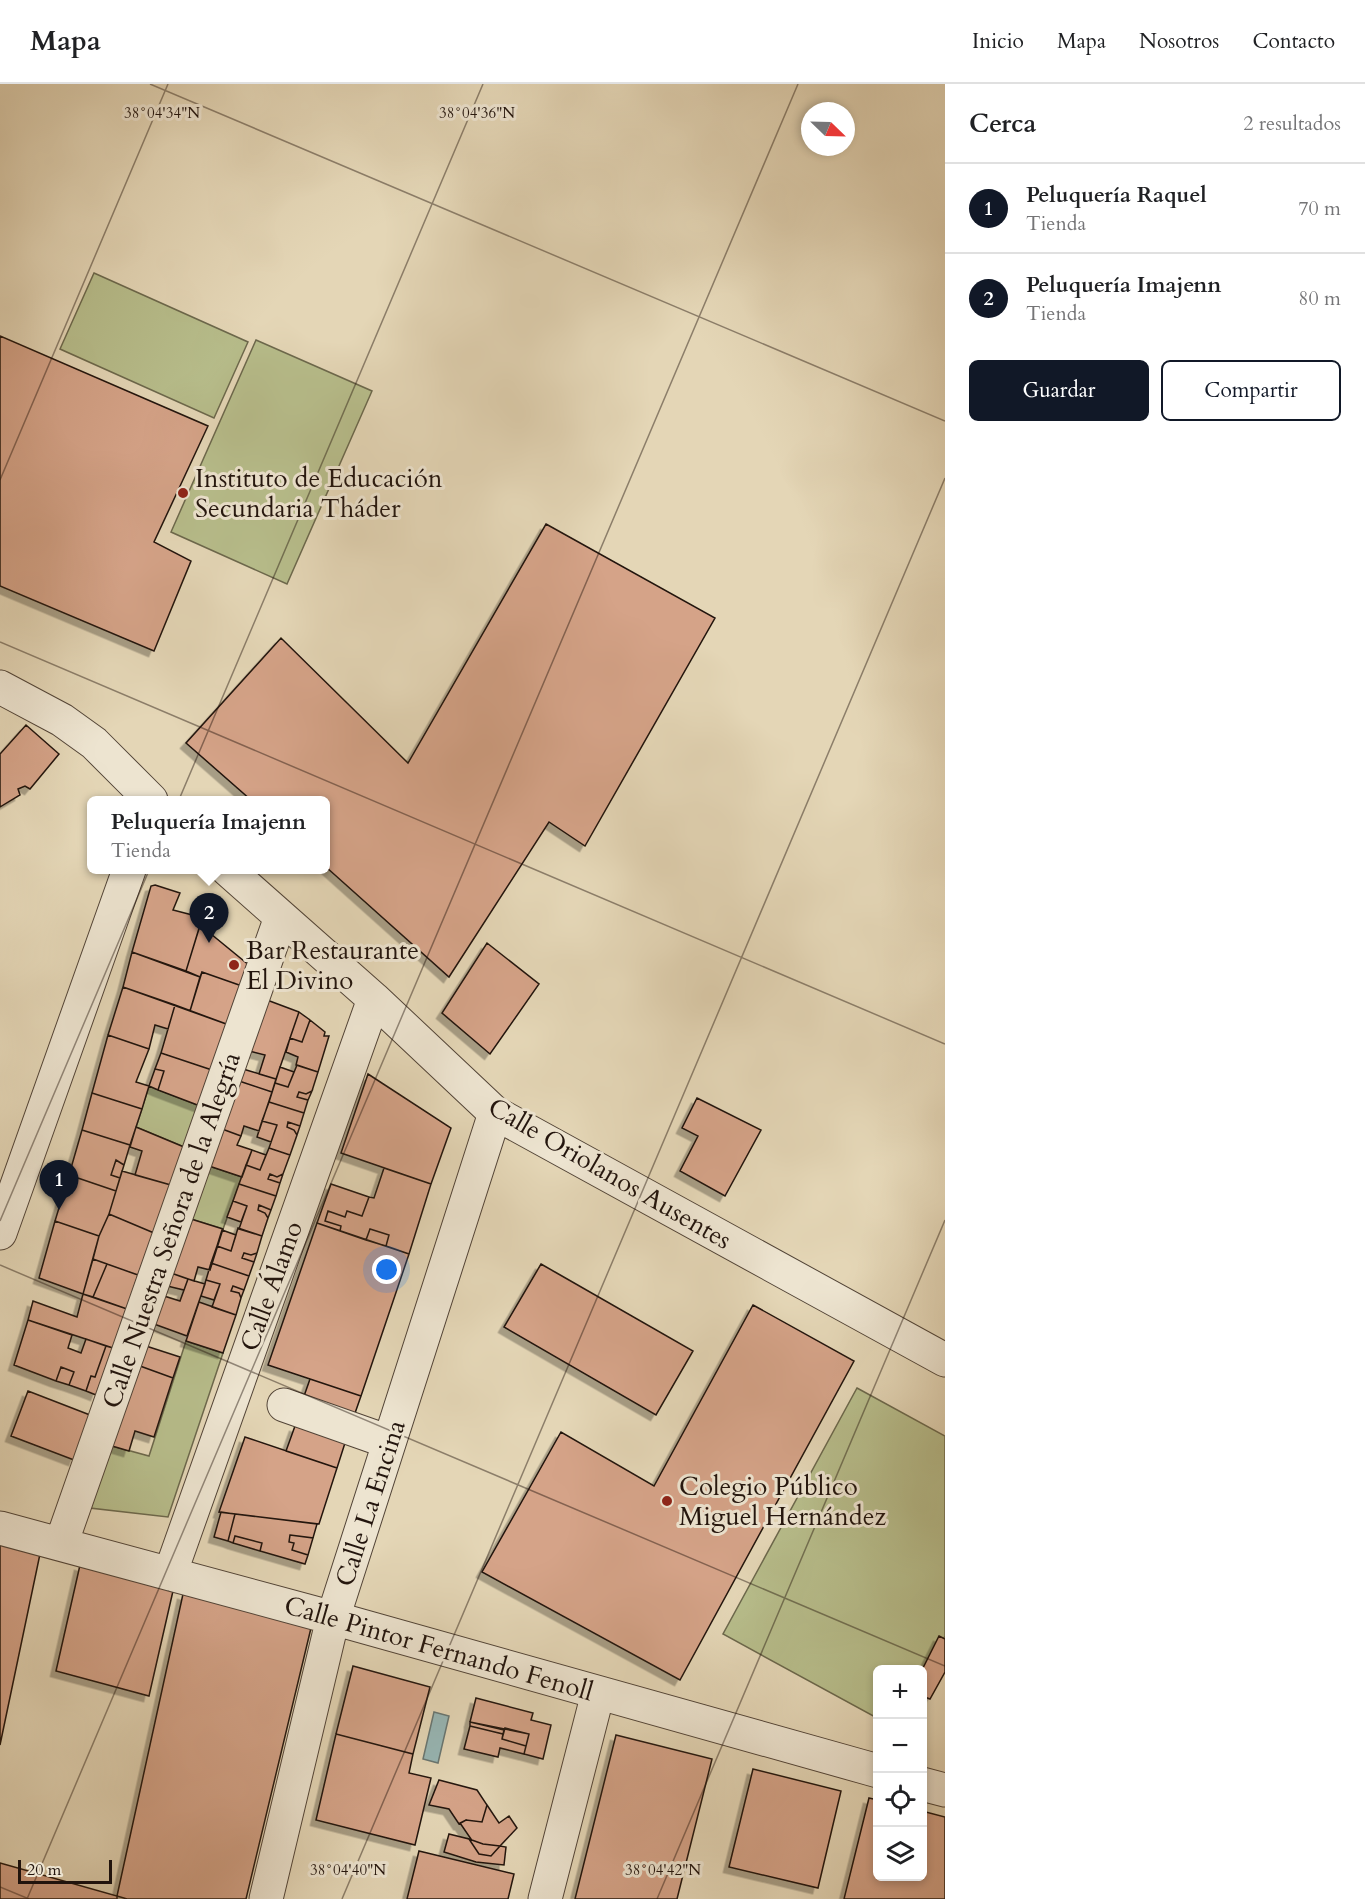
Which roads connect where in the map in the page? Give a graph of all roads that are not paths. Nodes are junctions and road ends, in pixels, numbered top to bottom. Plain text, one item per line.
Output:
1 (0, 687) edge
2 (146, 796) edge
3 (128, 874) edge
4 (233, 874) edge
5 (281, 917) junction
6 (374, 999) junction
7 (495, 1113) junction
8 (0, 1233) edge
9 (945, 1360) edge
10 (285, 1405) dead end
11 (389, 1442) junction
12 (0, 1528) edge
13 (61, 1544) junction
14 (170, 1574) junction
15 (333, 1618) junction
16 (598, 1692) junction
17 (873, 1770) edge
18 (927, 1785) edge
19 (945, 1790) edge
20 (266, 1899) edge
21 (545, 1899) edge

1 - 2 street
3 - 8 street
4 - 5 street, Calle Oriolanos Ausentes
5 - 6 street, Calle Oriolanos Ausentes
5 - 13 street, Calle Nuestra Señora de la Alegría
6 - 7 street, Calle Oriolanos Ausentes
6 - 14 street, Calle Álamo
7 - 9 street, Calle Oriolanos Ausentes
7 - 11 street, Calle La Encina
10 - 11 street
11 - 15 street, Calle La Encina
12 - 13 street, Calle Pintor Fernando Fenoll
13 - 14 street, Calle Pintor Fernando Fenoll
14 - 15 street, Calle Pintor Fernando Fenoll
15 - 16 street, Calle Pintor Fernando Fenoll
15 - 20 street, Calle La Encina
16 - 17 street, Calle Pintor Fernando Fenoll
16 - 21 street
18 - 19 street

